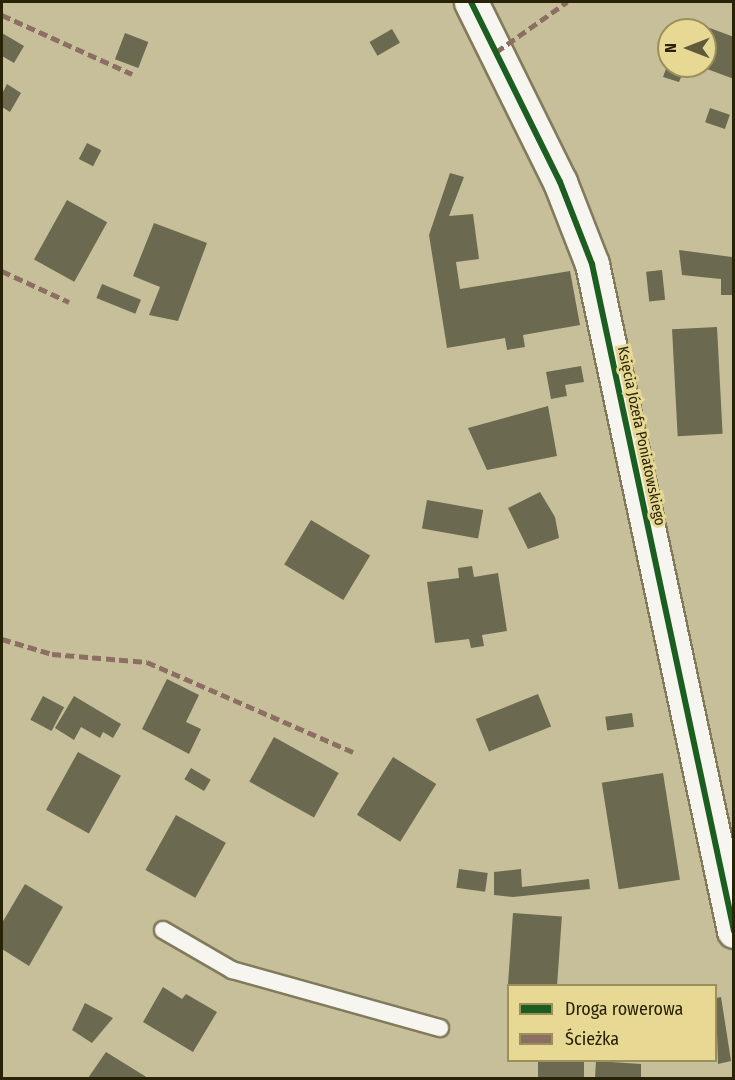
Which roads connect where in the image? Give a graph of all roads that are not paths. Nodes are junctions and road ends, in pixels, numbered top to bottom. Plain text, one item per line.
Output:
1 (471, 2) edge
2 (163, 930) dead end
3 (734, 931) edge
4 (440, 1028) dead end

1 - 3 street, Księcia Józefa Poniatowskiego
2 - 4 lane

